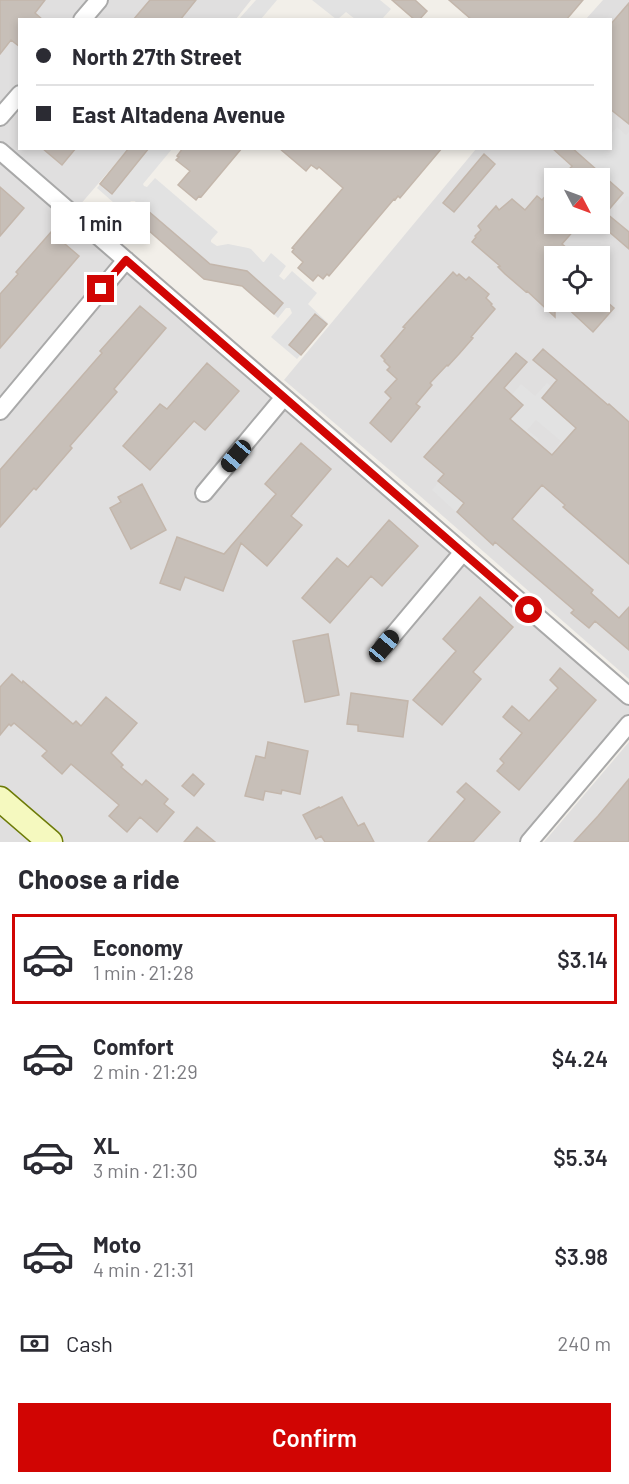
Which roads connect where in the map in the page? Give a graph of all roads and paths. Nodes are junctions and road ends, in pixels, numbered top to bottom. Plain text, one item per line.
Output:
1 (99, 0) edge
2 (84, 18) edge
3 (18, 96) edge
4 (0, 117) edge
5 (0, 151) edge
6 (126, 260) junction
7 (284, 398) junction
8 (0, 411) edge
9 (204, 493) dead end
10 (463, 552) junction
11 (384, 646) dead end
12 (629, 696) edge
13 (629, 724) edge
14 (0, 799) edge
15 (50, 842) edge
16 (529, 842) edge

1 - 2 street
3 - 4 street
5 - 6 street
6 - 7 street
6 - 8 street
7 - 9 street
7 - 10 street
10 - 11 street
10 - 12 street
13 - 16 street
14 - 15 street

